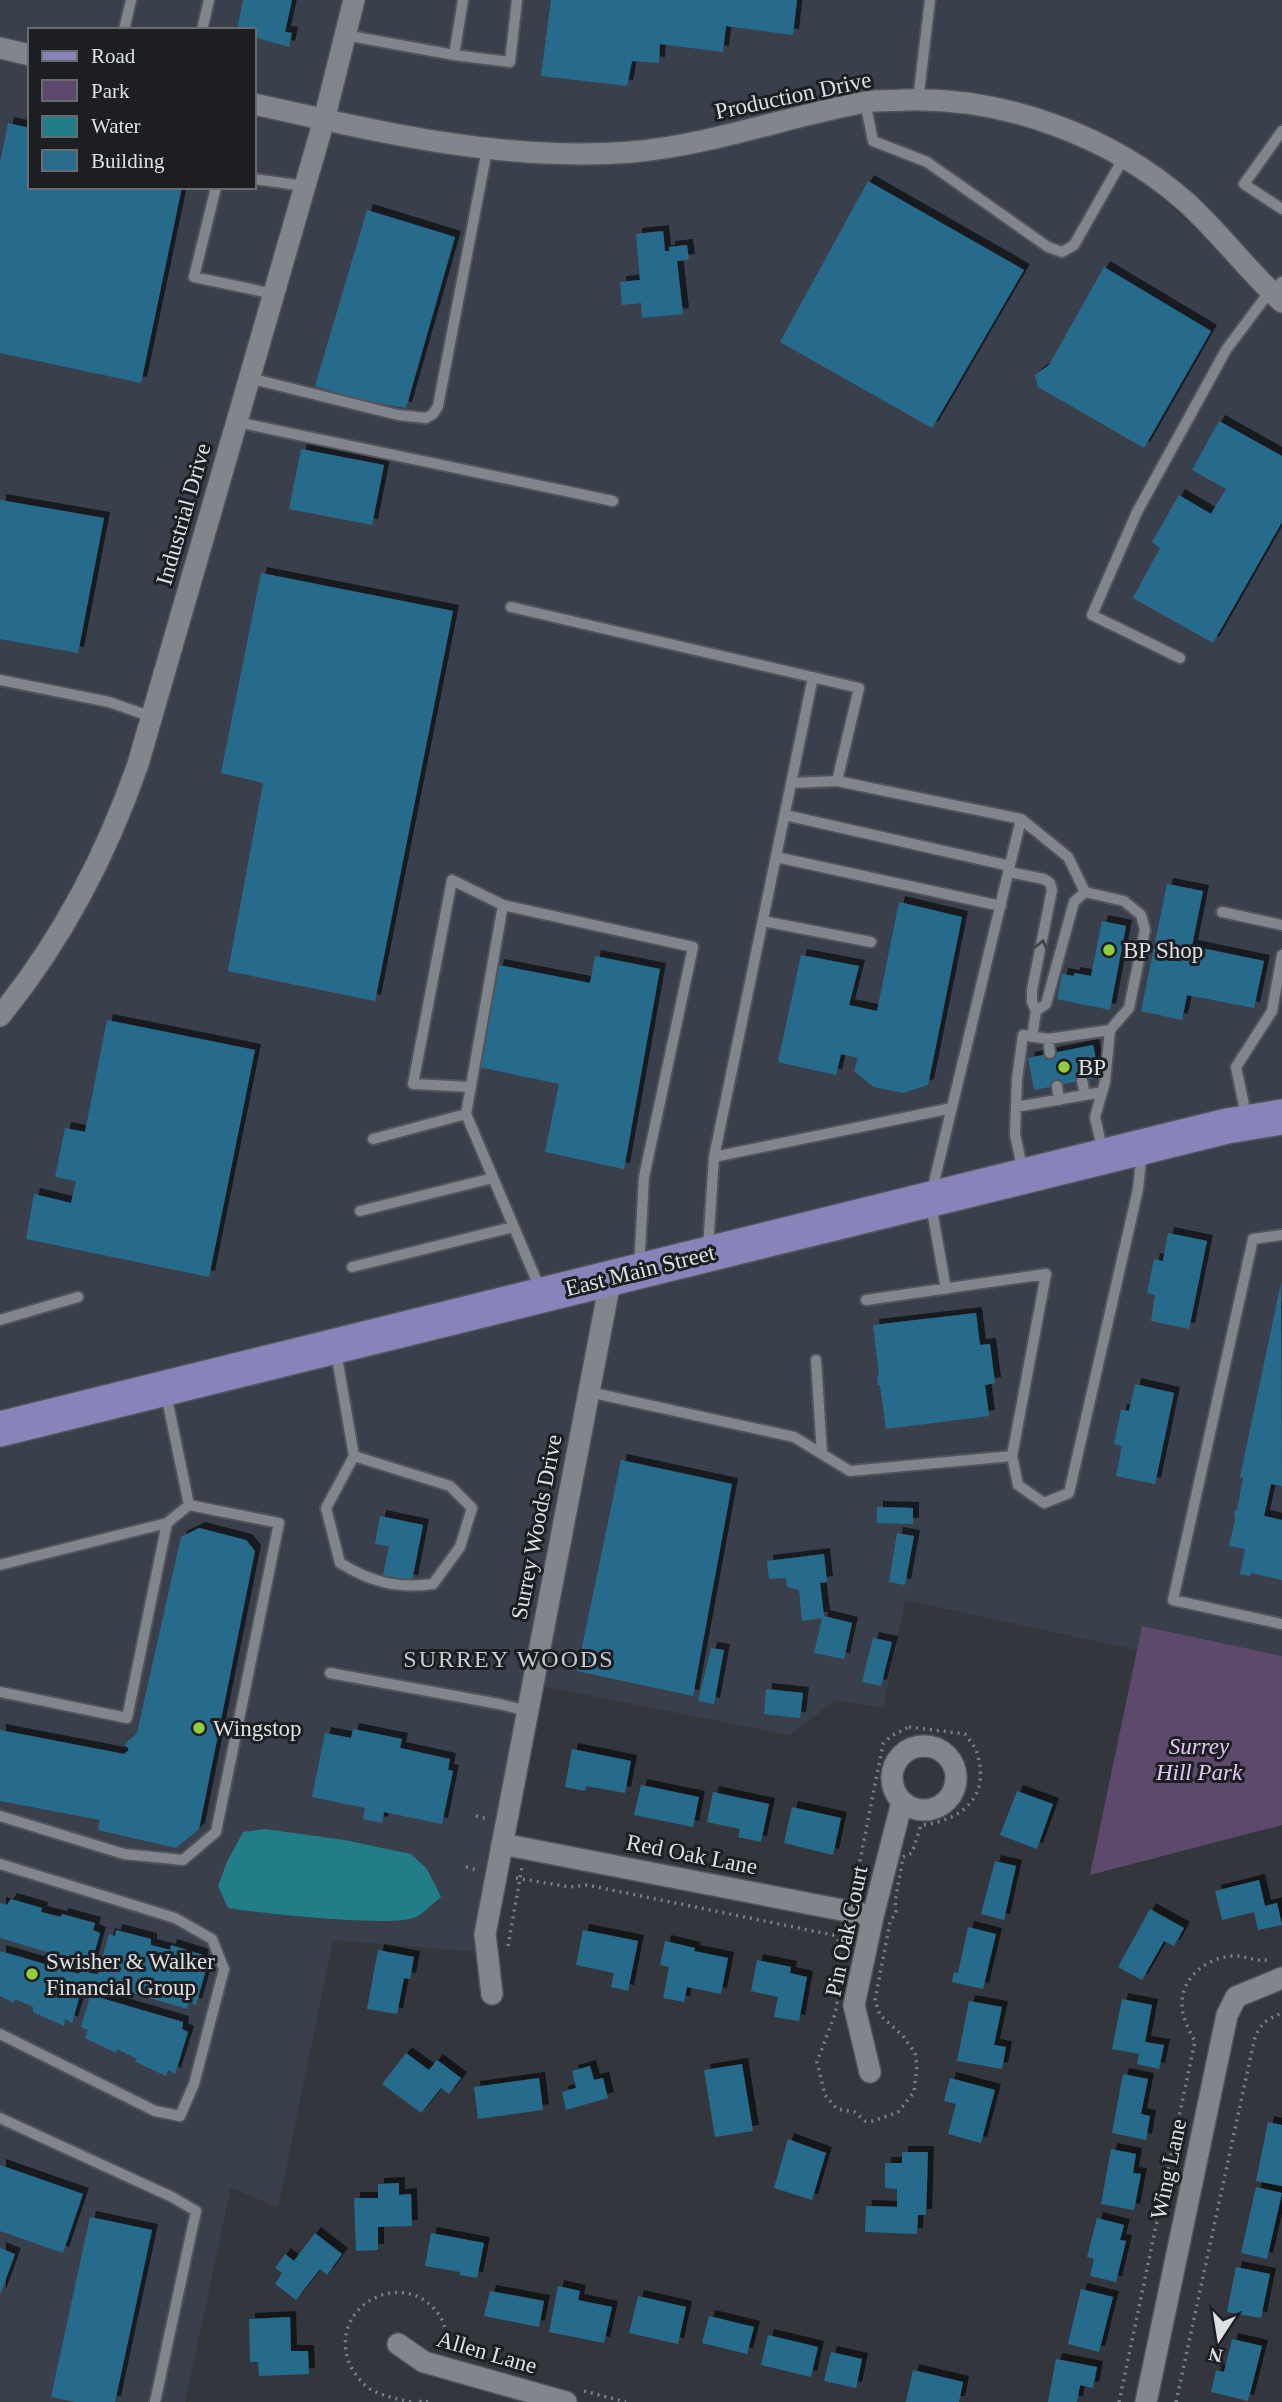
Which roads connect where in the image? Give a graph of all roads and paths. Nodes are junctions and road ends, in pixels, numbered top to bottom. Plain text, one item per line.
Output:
1 (131, 0) edge
2 (209, 0) edge
3 (354, 0) edge
4 (463, 0) edge
5 (517, 0) edge
6 (930, 0) edge
7 (124, 28) edge
8 (202, 28) edge
9 (345, 36) junction
10 (0, 48) edge
11 (28, 55) edge
12 (454, 55) junction
13 (918, 100) junction
14 (865, 103) junction
15 (256, 104) edge
16 (324, 120) junction
17 (1282, 131) edge
18 (486, 150) junction
19 (1123, 159) junction
20 (256, 179) edge
21 (305, 186) junction
22 (216, 189) edge
23 (1282, 209) edge
24 (1278, 292) edge
25 (274, 293) junction
26 (250, 378) junction
27 (237, 422) junction
28 (613, 501) dead end
29 (511, 607) dead end
30 (1180, 658) dead end
31 (813, 677) junction
32 (0, 680) edge
33 (152, 717) junction
34 (837, 781) junction
35 (791, 783) junction
36 (785, 815) junction
37 (1021, 820) junction
38 (776, 857) junction
39 (1010, 869) junction
40 (1085, 892) junction
41 (503, 905) junction
42 (1001, 906) junction
43 (1222, 912) dead end
44 (763, 921) junction
45 (1282, 925) edge
46 (871, 942) dead end
47 (1282, 955) edge
48 (1037, 1011) junction
49 (0, 1016) edge
50 (1110, 1030) junction
51 (1073, 1035) junction
52 (1032, 1037) junction
53 (1048, 1039) junction
54 (1076, 1048) dead end
55 (1050, 1053) dead end
56 (1082, 1080) dead end
57 (1057, 1086) dead end
58 (471, 1087) junction
59 (1102, 1093) junction
60 (1085, 1095) junction
61 (1059, 1100) junction
62 (1016, 1107) junction
63 (951, 1108) junction
64 (466, 1114) junction
65 (1282, 1117) edge
66 (1248, 1122) junction
67 (373, 1139) dead end
68 (1143, 1146) junction
69 (1103, 1156) junction
70 (714, 1157) junction
71 (1024, 1176) junction
72 (493, 1178) junction
73 (929, 1199) junction
74 (360, 1211) dead end
75 (513, 1227) junction
76 (1282, 1235) edge
77 (707, 1254) junction
78 (352, 1267) dead end
79 (625, 1274) junction
80 (946, 1289) junction
81 (542, 1294) junction
82 (78, 1297) dead end
83 (866, 1300) dead end
84 (0, 1320) edge
85 (335, 1346) junction
86 (816, 1360) dead end
87 (165, 1388) junction
88 (589, 1392) junction
89 (0, 1429) edge
90 (822, 1454) junction
91 (354, 1456) junction
92 (1013, 1456) junction
93 (189, 1505) junction
94 (167, 1522) junction
95 (0, 1566) edge
96 (1282, 1624) edge
97 (330, 1673) dead end
98 (0, 1692) edge
99 (528, 1711) junction
100 (902, 1802) dead end
101 (0, 1816) edge
102 (502, 1844) junction
103 (527, 1849) junction
104 (0, 1864) edge
105 (466, 1867) dead end
106 (496, 1875) junction
107 (520, 1879) junction
108 (873, 1916) junction
109 (848, 1938) dead end
110 (507, 1955) dead end
111 (1280, 1968) edge
112 (492, 1994) dead end
113 (1282, 2013) edge
114 (0, 2034) edge
115 (870, 2071) dead end
116 (0, 2118) edge
117 (398, 2344) dead end
118 (155, 2402) edge
119 (420, 2402) edge
120 (428, 2402) edge
121 (566, 2402) edge
122 (1119, 2402) edge
123 (1146, 2402) edge
124 (1176, 2402) edge

1 - 7 lane
2 - 8 lane
3 - 9 street, Industrial Drive
4 - 12 lane
5 - 12 lane
6 - 13 lane
9 - 12 lane
9 - 16 street, Industrial Drive
10 - 11 street
13 - 14 street, Production Drive
13 - 19 street, Production Drive
14 - 18 street, Production Drive
14 - 19 lane
15 - 16 street, Production Drive
16 - 18 street, Production Drive
16 - 21 street, Industrial Drive
17 - 23 lane
18 - 26 lane
19 - 24 street, Production Drive
20 - 21 lane
21 - 25 street, Industrial Drive
22 - 25 lane
24 - 30 lane
25 - 26 street, Industrial Drive
26 - 27 street, Industrial Drive
27 - 28 lane
27 - 33 street, Industrial Drive
29 - 31 lane
31 - 34 lane
31 - 35 lane
32 - 33 lane
33 - 49 street, Industrial Drive
34 - 35 lane
34 - 37 lane
35 - 36 lane
36 - 38 lane
36 - 39 lane
37 - 39 lane
37 - 40 lane
38 - 42 lane
38 - 44 lane
39 - 42 lane
48 -> 39 lane
40 - 48 lane
40 - 50 lane
41 - 58 lane
41 - 58 lane
41 - 79 lane
42 - 63 lane
43 - 45 lane
44 - 46 lane
44 - 70 lane
47 - 66 lane
48 - 52 lane
50 - 51 lane
50 - 59 lane
51 - 53 lane
51 - 54 lane
52 - 53 lane
52 - 62 lane
53 - 55 lane
56 - 60 lane
57 - 61 lane
58 - 64 lane
59 - 60 lane
59 - 69 lane
60 - 61 lane
61 - 62 lane
62 - 71 lane
63 - 70 lane
63 - 73 lane
64 - 67 lane
64 - 72 lane
65 - 66 main road, East Main Street
66 - 68 main road, East Main Street
68 - 69 main road, East Main Street
68 - 92 lane
69 - 71 main road, East Main Street
70 - 77 lane
71 - 73 main road, East Main Street
72 - 74 lane
72 - 75 lane
73 - 77 main road, East Main Street
73 - 80 lane
75 - 78 lane
75 - 81 lane
76 - 96 lane
77 - 79 main road, East Main Street
79 - 81 main road, East Main Street
79 - 88 street, Surrey Woods Drive
80 - 83 lane
80 - 92 lane
81 - 85 main road, East Main Street
82 - 84 lane
85 - 87 main road, East Main Street
85 - 91 lane
86 - 90 lane
87 - 89 main road, East Main Street
87 - 93 lane
88 - 90 lane
88 - 99 street, Surrey Woods Drive
90 - 92 lane
91 - 91 lane
93 - 94 lane
93 - 101 lane
94 - 95 lane
94 - 98 lane
97 - 99 lane
99 - 102 street, Surrey Woods Drive
100 - 108 street, Pin Oak Court
102 - 103 street, Red Oak Lane
102 - 106 street, Surrey Woods Drive
103 - 107 path
103 - 108 street, Red Oak Lane
104 - 114 lane
105 - 106 path
106 - 107 path
106 - 112 street, Surrey Woods Drive
107 - 109 path
107 - 110 path
108 - 115 street, Pin Oak Court
111 - 122 path
111 - 123 street, Wing Lane
113 - 124 path
116 - 118 lane
117 - 121 street, Allen Lane
119 - 120 path

